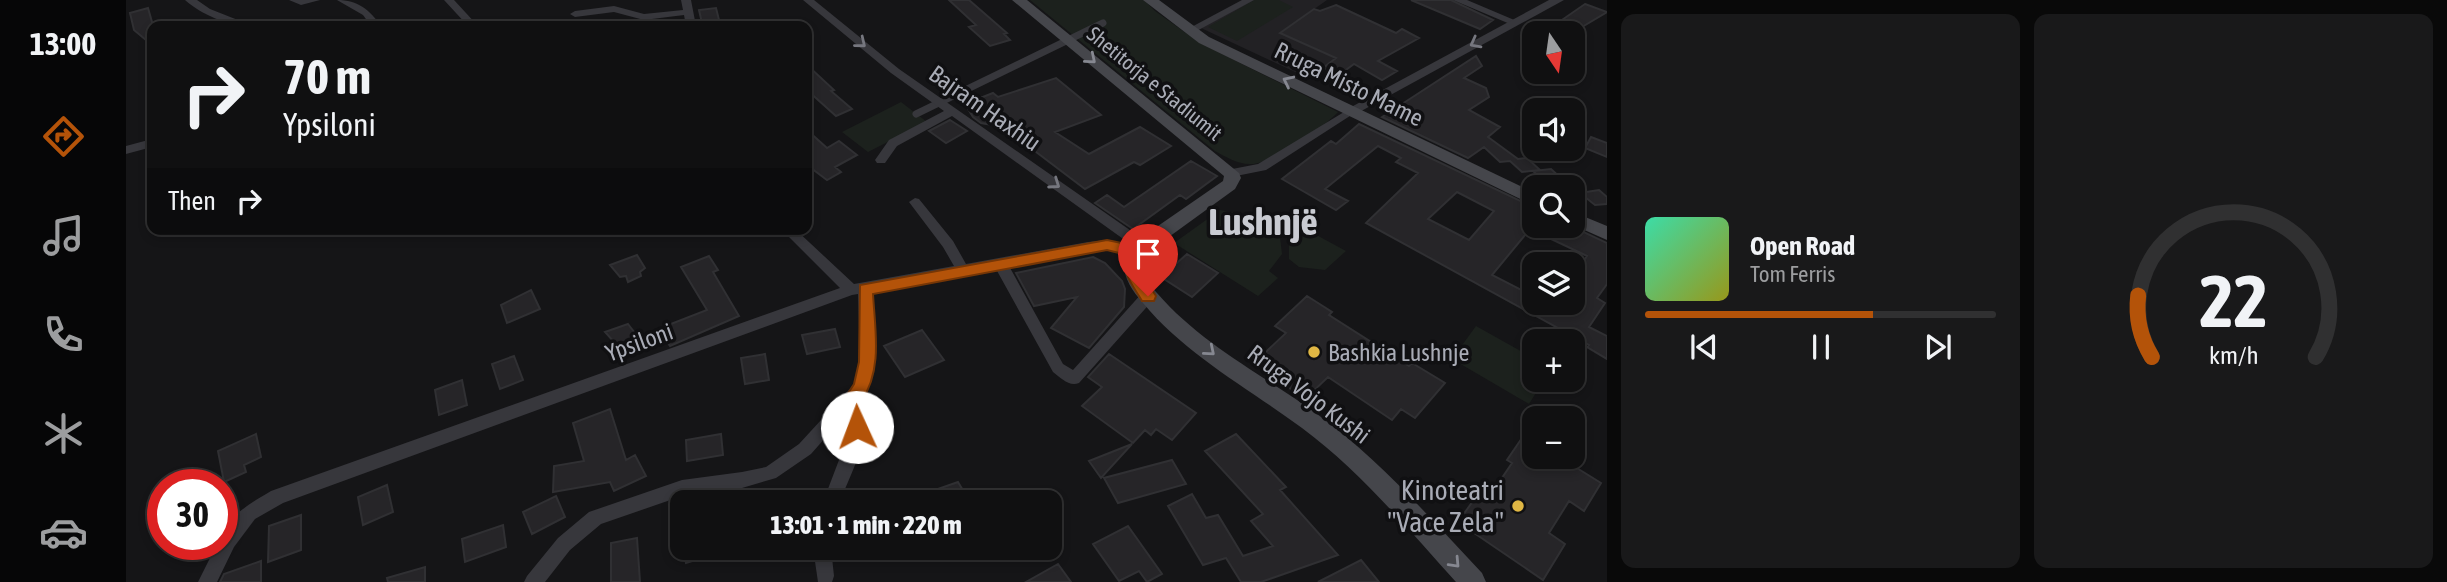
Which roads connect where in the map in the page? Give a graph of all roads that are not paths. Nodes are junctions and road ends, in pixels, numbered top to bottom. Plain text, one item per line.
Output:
1 (190, 0) edge
2 (294, 0) edge
3 (315, 0) edge
4 (342, 0) edge
5 (449, 0) edge
6 (686, 0) edge
7 (826, 0) edge
8 (1019, 0) edge
9 (1150, 0) edge
10 (1249, 0) edge
11 (1458, 0) edge
12 (1558, 0) edge
13 (811, 2) edge
14 (688, 12) junction
15 (575, 14) dead end
16 (234, 21) edge
17 (373, 21) edge
18 (468, 21) edge
19 (690, 21) edge
20 (1514, 22) junction
21 (1102, 23) dead end
22 (1189, 31) junction
23 (1067, 39) junction
24 (939, 102) junction
25 (953, 111) junction
26 (1349, 112) junction
27 (916, 114) dead end
28 (147, 144) edge
29 (126, 150) edge
30 (881, 160) dead end
31 (1231, 173) junction
32 (1522, 194) edge
33 (915, 202) dead end
34 (1585, 224) edge
35 (1607, 234) edge
36 (794, 235) edge
37 (1139, 248) junction
38 (1000, 263) junction
39 (963, 270) junction
40 (858, 289) junction
41 (1148, 296) junction
42 (852, 401) junction
43 (836, 490) edge
44 (823, 560) edge
45 (825, 576) dead end
46 (207, 582) edge
47 (533, 582) edge
48 (1474, 582) edge

1 - 16 street
2 - 3 street
4 - 17 street
5 - 18 street
6 - 14 street
7 - 13 street
8 - 23 main road, Shetitorja e Stadiumit
9 - 22 main road, Rruga Misto Mame
10 - 22 street
11 - 20 street
12 - 20 street
13 -> 24 street, Bajram Haxhiu
14 - 15 street
14 - 19 street
20 -> 26 street
21 - 23 street
26 -> 22 main road, Rruga Misto Mame
23 - 24 street
23 -> 31 main road, Shetitorja e Stadiumit
24 - 25 street, Bajram Haxhiu
24 - 27 street
25 - 30 street
25 -> 37 street, Bajram Haxhiu
26 - 31 street
26 - 32 main road, Rruga Misto Mame
28 - 29 street
31 - 37 main road
33 - 39 street
34 - 35 main road
36 - 40 street
37 - 38 street, Ypsiloni
37 - 41 main road, Rruga Vojo Kushi
38 - 39 street, Ypsiloni
38 - 41 street
39 - 40 street, Ypsiloni
40 - 42 street
40 - 46 street, Ypsiloni
41 -> 48 main road, Rruga Vojo Kushi
42 - 43 street
42 - 47 street
44 - 45 street

